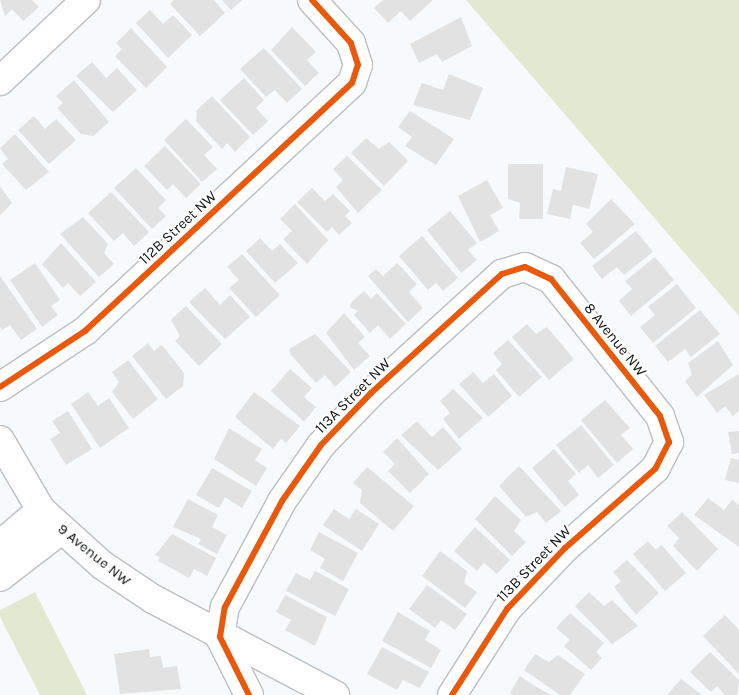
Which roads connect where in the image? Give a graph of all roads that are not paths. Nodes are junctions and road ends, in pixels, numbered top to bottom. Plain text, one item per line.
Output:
1 (86, 0) edge
2 (312, 0) edge
3 (0, 81) edge
4 (526, 267) joint
5 (0, 387) edge
6 (0, 440) edge
7 (669, 442) joint
8 (41, 510) junction
9 (61, 530) junction
10 (0, 545) edge
11 (0, 577) edge
12 (220, 637) junction
13 (249, 695) edge
14 (335, 695) edge
15 (452, 695) edge

1 - 3 street
2 - 5 street, 112B Street NW
4 - 7 street, 8 Avenue NW
4 - 12 street, 113A Street NW
6 - 8 street, 9 Avenue NW
7 - 15 street, 113B Street NW
8 - 9 street, 9 Avenue NW
8 - 10 street
9 - 11 street
9 - 12 street, 9 Avenue NW
12 - 13 street
12 - 14 street, 9 Avenue NW

